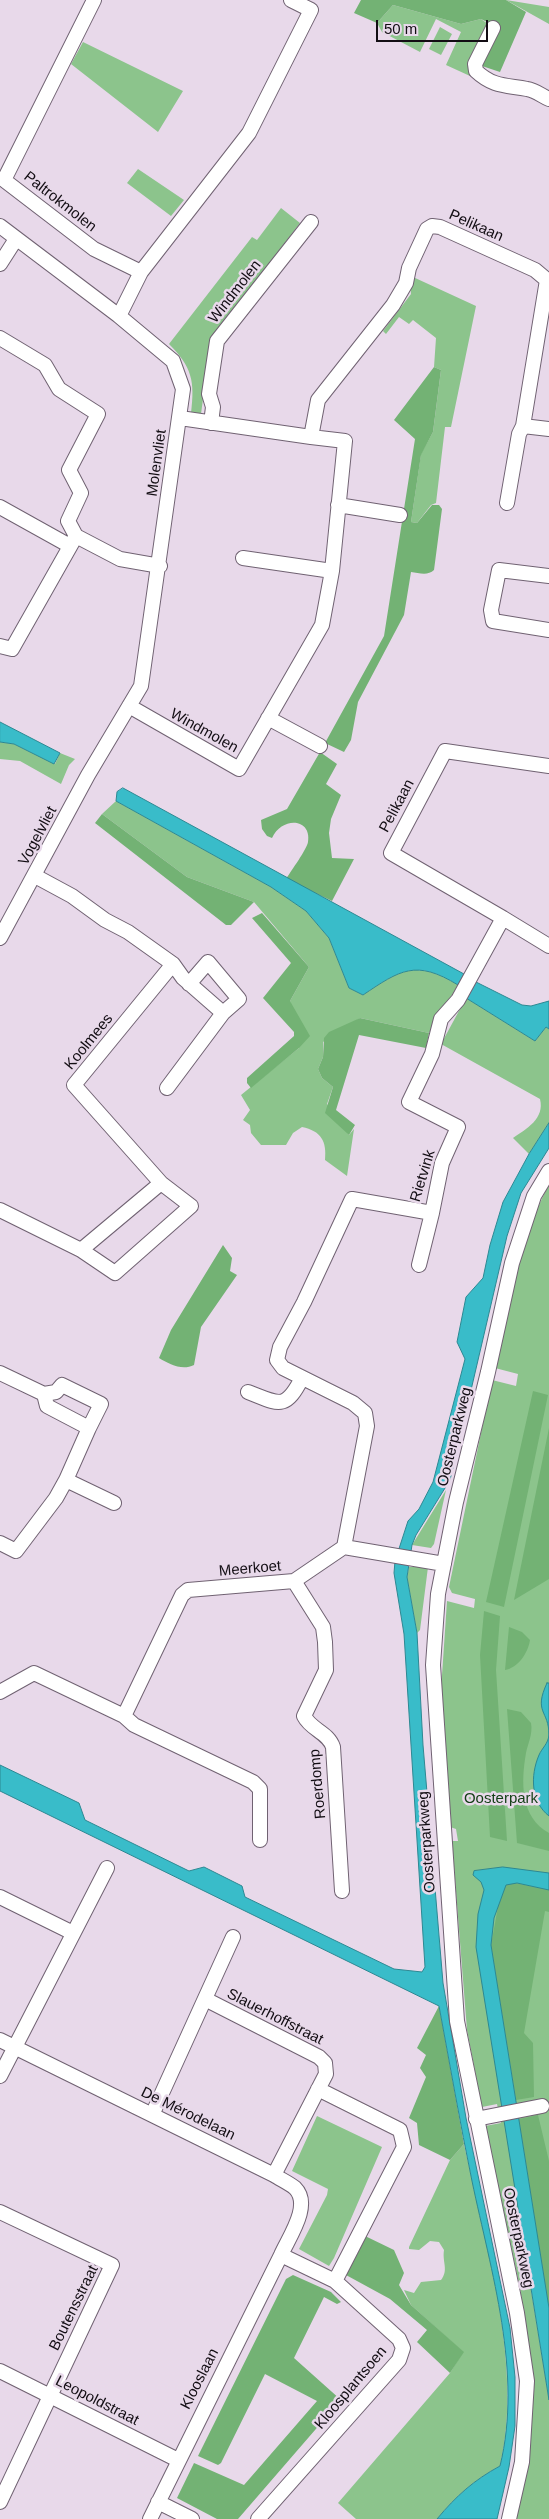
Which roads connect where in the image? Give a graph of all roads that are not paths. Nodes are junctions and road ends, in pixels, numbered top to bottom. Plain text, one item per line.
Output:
1 (94, 0) edge
2 (291, 0) edge
3 (493, 28) dead end
4 (549, 99) edge
5 (311, 222) dead end
6 (0, 226) edge
7 (16, 239) junction
8 (0, 264) edge
9 (141, 272) junction
10 (548, 280) edge
11 (119, 316) junction
12 (0, 338) edge
13 (180, 418) junction
14 (211, 423) junction
15 (524, 426) junction
16 (549, 429) edge
17 (311, 437) junction
18 (507, 503) dead end
19 (338, 505) junction
20 (0, 507) edge
21 (400, 515) dead end
22 (73, 541) junction
23 (243, 558) dead end
24 (160, 566) junction
25 (332, 570) junction
26 (549, 576) edge
27 (549, 630) edge
28 (0, 646) edge
29 (129, 706) junction
30 (268, 718) junction
31 (320, 746) dead end
32 (549, 766) edge
33 (88, 775) joint
34 (35, 876) junction
35 (503, 918) junction
36 (0, 938) edge
37 (549, 946) edge
38 (172, 964) junction
39 (189, 984) junction
40 (222, 1013) junction
41 (167, 1088) dead end
42 (549, 1171) edge
43 (161, 1183) junction
44 (0, 1210) edge
45 (432, 1213) junction
46 (81, 1250) junction
47 (419, 1265) dead end
48 (0, 1373) edge
49 (302, 1378) junction
50 (248, 1392) dead end
51 (44, 1394) junction
52 (89, 1428) junction
53 (66, 1480) junction
54 (114, 1503) dead end
55 (0, 1543) edge
56 (344, 1547) junction
57 (444, 1564) junction
58 (294, 1581) junction
59 (0, 1692) edge
60 (124, 1716) junction
61 (260, 1840) dead end
62 (108, 1868) dead end
63 (342, 1891) dead end
64 (0, 1897) edge
65 (74, 1933) junction
66 (233, 1937) dead end
67 (205, 1999) junction
68 (0, 2040) edge
69 (14, 2047) junction
70 (0, 2076) edge
71 (318, 2090) junction
72 (542, 2106) dead end
73 (152, 2115) junction
74 (476, 2119) junction
75 (274, 2175) junction
76 (0, 2212) edge
77 (281, 2255) junction
78 (335, 2281) junction
79 (0, 2372) edge
80 (50, 2395) junction
81 (178, 2460) junction
82 (0, 2502) edge
83 (158, 2502) junction
84 (150, 2519) edge
85 (192, 2519) edge
86 (258, 2519) edge
87 (509, 2519) edge

1 - 9 street, Paltrokmolen
2 - 9 street
3 - 4 street
5 - 14 street, Windmolen
6 - 7 street, Molenvliet
7 - 8 street
7 - 11 street, Molenvliet
9 - 11 street
10 - 15 street, Pelikaan
10 - 17 street, Pelikaan
11 - 13 street, Molenvliet
12 - 22 street
13 - 14 street, Windmolen
13 - 24 street, Molenvliet
14 - 17 street, Windmolen
15 - 16 street
15 - 18 street, Pelikaan
17 - 19 street, Windmolen
19 - 21 street
19 - 25 street, Windmolen
20 - 22 street
22 - 24 street
22 - 28 street
23 - 25 street
24 - 29 street, Molenvliet
25 - 30 street, Windmolen
26 - 27 street
29 - 30 street, Windmolen
29 - 33 street, Molenvliet
30 - 31 street
32 - 35 street, Pelikaan
33 - 34 street, Vogelvliet
34 - 36 street, Vogelvliet
34 - 38 street
35 - 37 street
35 - 45 street, Rietvink
38 - 39 street
38 - 43 street, Koolmees
39 - 40 street
39 - 40 street
40 - 41 street
42 - 57 street, Oosterparkweg
43 - 46 street
43 - 46 street, Koolmees
44 - 46 street, Koolmees
45 - 47 street
45 - 49 street, Rietvink
48 - 51 street
49 - 50 street
49 - 56 street, Rietvink
51 - 52 street
51 - 52 street
52 - 53 street
53 - 54 street
53 - 55 street
56 - 57 street
56 - 58 street, Meerkoet
57 - 74 street, Oosterparkweg
58 - 60 street, Meerkoet
58 - 63 street, Roerdomp
59 - 60 street
60 - 61 street
62 - 65 street
64 - 65 street
65 - 69 street
66 - 67 street, Slauerhoffstraat
67 - 71 street, Slauerhoffstraat
67 - 73 street, Slauerhoffstraat
68 - 69 street, De Mérodelaan
69 - 70 street
69 - 73 street, De Mérodelaan
71 - 75 street, Slauerhoffstraat
71 - 78 street
72 - 74 street
73 - 75 street, De Mérodelaan
74 - 87 street, Oosterparkweg
75 - 77 street, De Mérodelaan
76 - 80 street, Boutensstraat
77 - 78 street, Kloosplantsoen
77 - 81 street, Klooslaan
78 - 86 street, Kloosplantsoen
79 - 80 street, Leopoldstraat
80 - 81 street, Leopoldstraat
80 - 82 street
81 - 83 street, Klooslaan
83 - 84 street, Klooslaan
83 - 85 street

